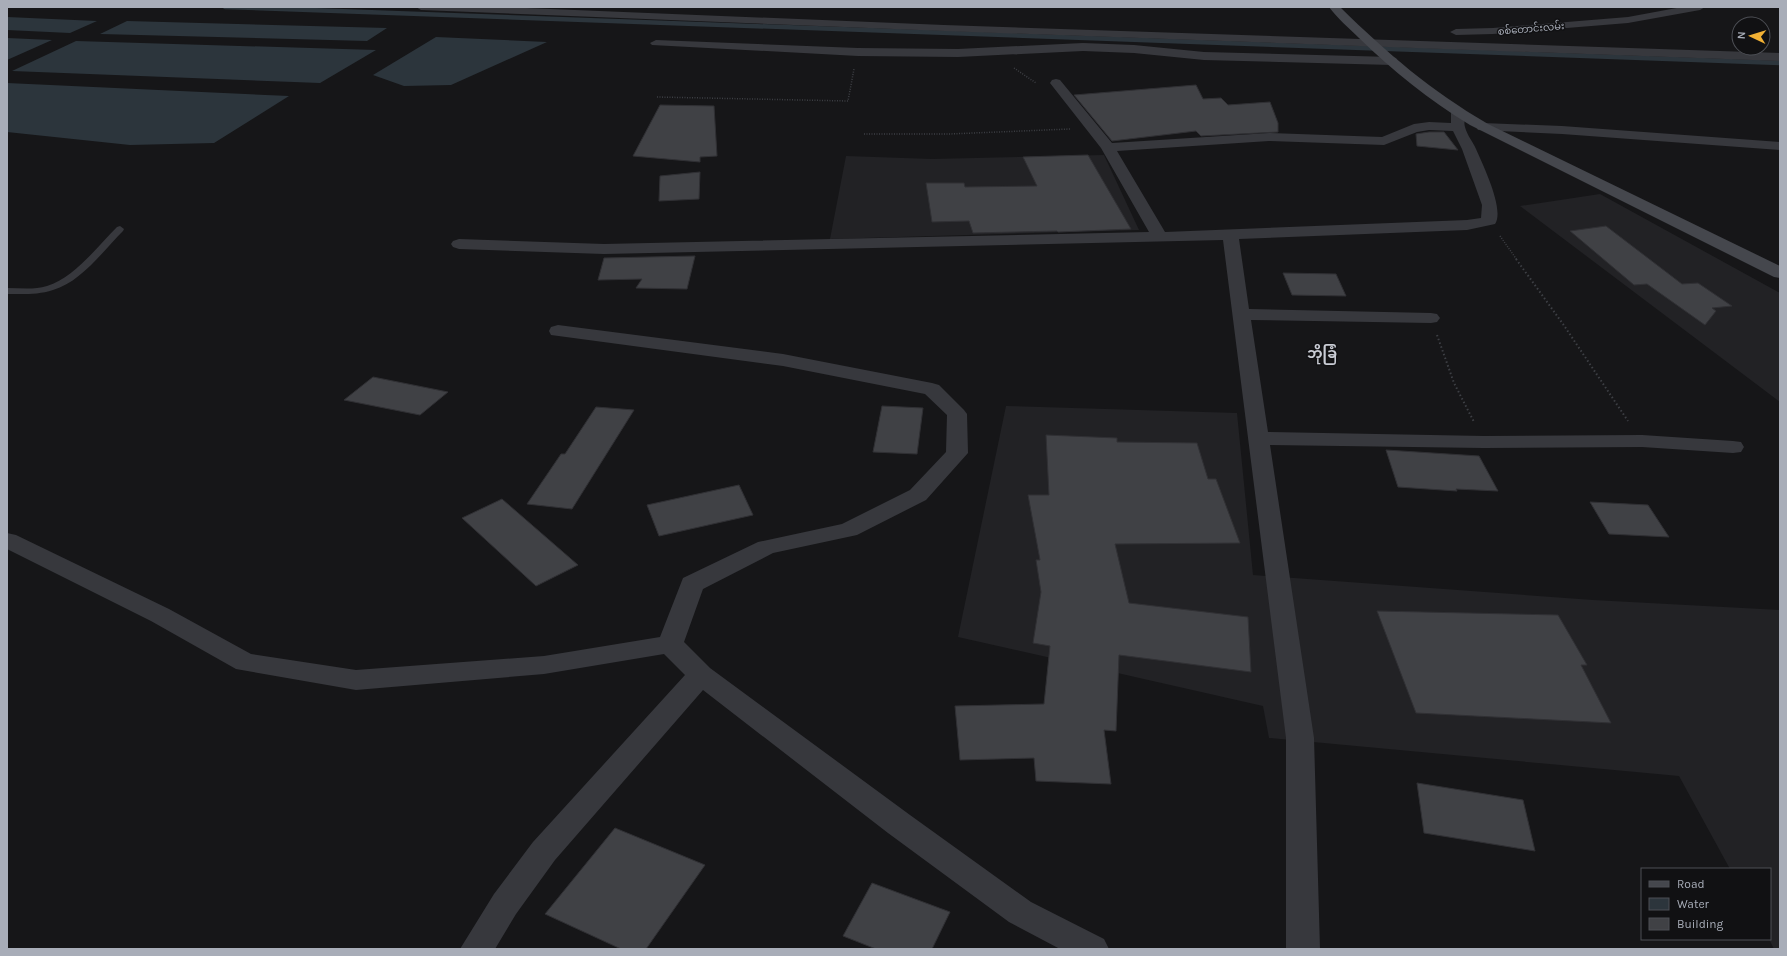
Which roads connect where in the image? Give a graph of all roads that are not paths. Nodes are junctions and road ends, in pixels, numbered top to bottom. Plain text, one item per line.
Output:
1 (421, 7) edge
2 (1334, 7) edge
3 (1700, 7) edge
4 (1446, 32) dead end
5 (1415, 33) dead end
6 (1365, 38) junction
7 (656, 44) dead end
8 (1780, 57) edge
9 (1392, 61) junction
10 (1056, 83) road end
11 (1458, 112) junction
12 (1458, 127) junction
13 (1483, 127) junction
14 (1780, 146) edge
15 (1108, 147) junction
16 (120, 229) dead end
17 (1230, 235) junction
18 (1160, 237) junction
19 (458, 244) dead end
20 (1780, 273) edge
21 (7, 291) edge
22 (1242, 314) junction
23 (1431, 318) road end
24 (558, 331) dead end
25 (1259, 438) junction
26 (1733, 446) dead end
27 (8, 540) dead end
28 (670, 644) junction
29 (701, 675) junction
30 (477, 949) edge
31 (1092, 949) edge
32 (1302, 949) edge

1 - 6 street
2 - 6 street
3 - 4 street, စစ်တောင်းလမ်း
5 - 6 street
6 - 8 street
6 - 9 street
7 - 9 street
9 - 11 street
10 - 15 street
11 - 12 street
11 - 13 street
12 - 15 street
12 - 17 street
13 - 14 street
13 - 20 street
15 - 18 street
16 - 21 lane
17 - 18 street
17 - 22 street
18 - 19 street
22 - 23 street
22 - 25 street
24 - 28 street
25 - 26 street
25 - 32 street
27 - 28 street
28 - 29 street
29 - 30 street
29 - 31 street

